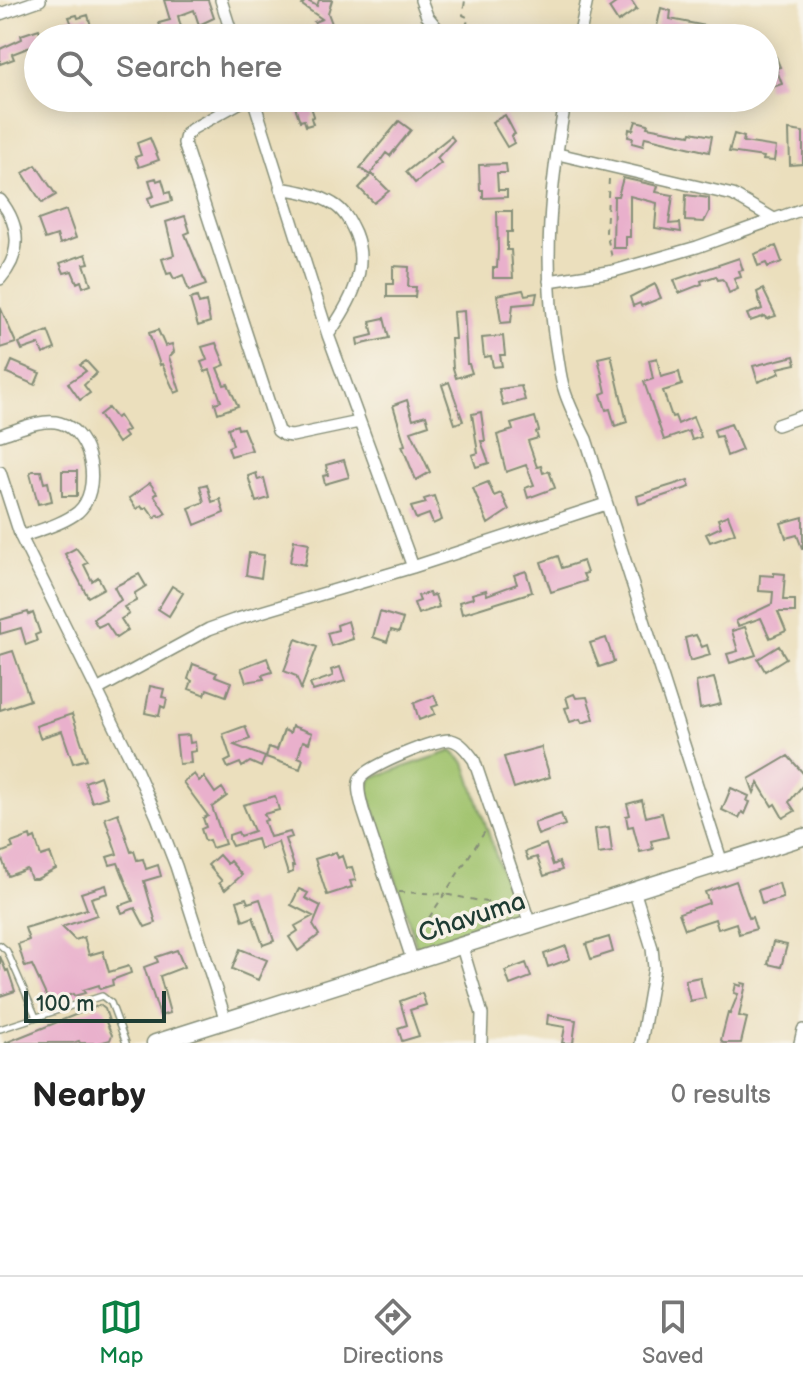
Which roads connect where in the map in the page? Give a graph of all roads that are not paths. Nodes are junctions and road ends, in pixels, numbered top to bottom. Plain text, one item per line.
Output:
1 (40, 0) edge
2 (221, 0) edge
3 (421, 0) edge
4 (587, 0) edge
5 (0, 14) edge
6 (229, 24) edge
7 (434, 24) edge
8 (582, 24) edge
9 (224, 112) edge
10 (256, 112) edge
11 (560, 112) edge
12 (558, 154) junction
13 (280, 188) junction
14 (0, 200) edge
15 (803, 209) edge
16 (774, 219) junction
17 (0, 279) edge
18 (549, 281) junction
19 (328, 335) junction
20 (803, 416) edge
21 (359, 422) junction
22 (777, 425) dead end
23 (0, 435) edge
24 (0, 472) edge
25 (606, 504) junction
26 (21, 537) junction
27 (413, 567) junction
28 (97, 690) junction
29 (802, 840) edge
30 (722, 863) junction
31 (634, 890) junction
32 (527, 917) junction
33 (0, 945) edge
34 (462, 947) junction
35 (410, 956) junction
36 (36, 1017) junction
37 (226, 1021) junction
38 (0, 1029) edge
39 (803, 1030) edge
40 (159, 1042) edge
41 (126, 1043) edge
42 (481, 1043) edge
43 (641, 1043) edge
44 (800, 1043) edge

1 - 5 street
2 - 6 street
3 - 7 street
4 - 8 street
9 - 21 street
10 - 13 street
11 - 12 street
12 - 16 street
12 - 18 street
13 - 19 street
13 - 19 street
14 - 17 street
15 - 16 street
16 - 18 street
18 - 25 street
19 - 21 street
20 - 22 street
21 - 27 street
23 - 26 street
24 - 26 street
25 - 27 street
25 - 30 street
26 - 28 street
27 - 28 street
28 - 37 street
29 - 30 street, Chavuma
30 - 31 street, Chavuma
31 - 32 street, Chavuma
31 - 43 street
32 - 34 street, Chavuma
32 - 35 street
33 - 36 lane
34 - 35 street, Chavuma
34 - 42 street
35 - 37 street, Chavuma
36 - 38 lane
36 - 41 lane
37 - 40 street, Chavuma
39 - 44 street

